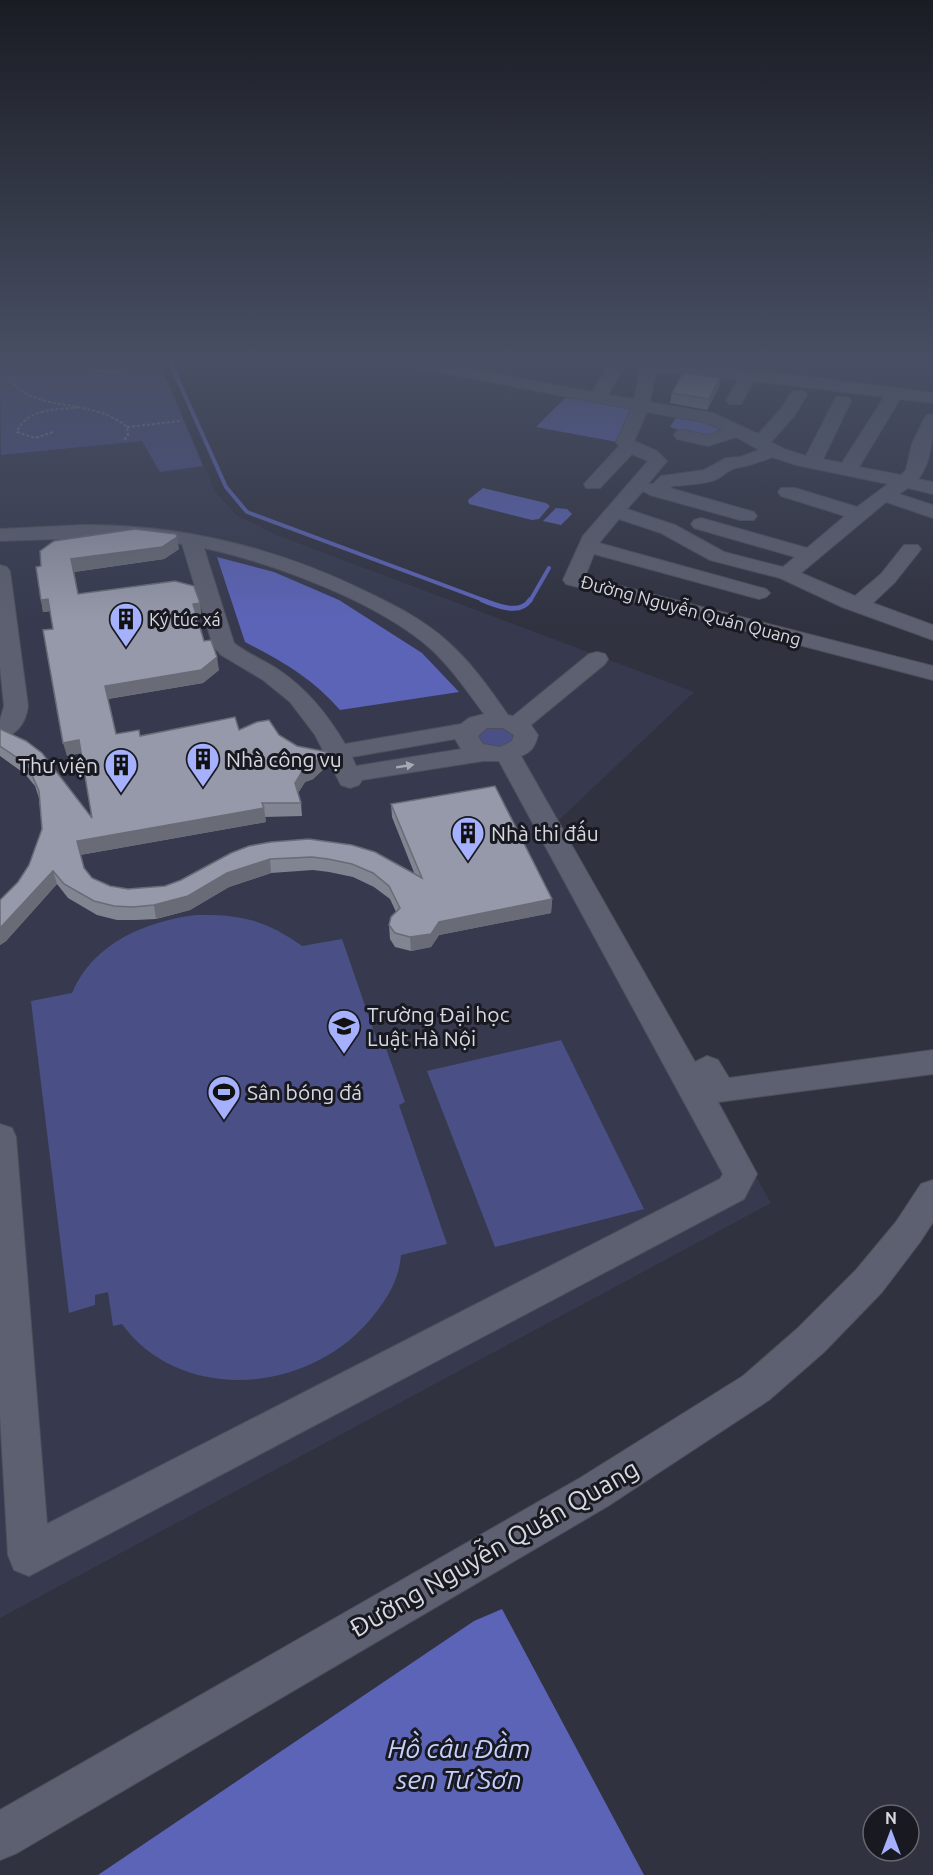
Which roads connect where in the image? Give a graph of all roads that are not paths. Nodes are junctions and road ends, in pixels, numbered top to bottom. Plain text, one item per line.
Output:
1 (629, 447) edge
2 (631, 448) edge
3 (765, 448) edge
4 (770, 448) edge
5 (819, 448) edge
6 (861, 448) edge
7 (920, 448) edge
8 (812, 462) junction
9 (848, 468) junction
10 (905, 482) junction
11 (637, 486) junction
12 (933, 488) edge
13 (657, 491) junction
14 (788, 492) dead end
15 (884, 495) junction
16 (717, 508) junction
17 (815, 508) dead end
18 (617, 509) junction
19 (933, 512) edge
20 (747, 516) dead end
21 (857, 517) junction
22 (701, 524) junction
23 (0, 535) edge
24 (685, 538) junction
25 (191, 540) junction
26 (588, 546) junction
27 (911, 549) dead end
28 (810, 555) junction
29 (0, 571) edge
30 (782, 572) junction
31 (759, 593) junction
32 (858, 605) junction
33 (742, 624) junction
34 (933, 633) edge
35 (597, 659) dead end
36 (933, 673) edge
37 (468, 730) junction
38 (0, 732) edge
39 (502, 738) junction
40 (338, 752) junction
41 (933, 1062) edge
42 (707, 1068) dead end
43 (0, 1137) edge
44 (933, 1194) edge
45 (0, 1836) edge

1 - 18 street
2 - 11 street, Đường Nguyễn Quán Quang
3 - 13 street
4 - 8 street
5 - 8 street
6 - 9 street
7 - 10 street
8 - 9 street
9 - 10 street
10 - 12 street
10 - 15 street
11 - 13 street
11 - 18 street, Đường Nguyễn Quán Quang
13 - 16 street
14 - 21 street
15 - 19 street
15 - 21 street
16 - 20 street
16 - 22 street
17 - 21 street
18 - 24 street
18 - 26 street, Đường Nguyễn Quán Quang
21 - 28 street
22 - 24 street
22 - 28 street
23 - 25 street
24 - 30 street
25 - 39 street
25 - 40 street
26 - 31 street
26 - 33 street, Đường Nguyễn Quán Quang
27 - 32 street
28 - 30 street
29 - 38 street
30 - 31 street
30 - 32 street
31 - 33 street
32 - 34 street
33 - 36 street, Đường Nguyễn Quán Quang
35 - 39 street
37 - 39 street
37 - 39 street
37 - 40 street
40 -> 39 street
39 - 43 street
41 - 42 street
44 - 45 street, Đường Nguyễn Quán Quang

